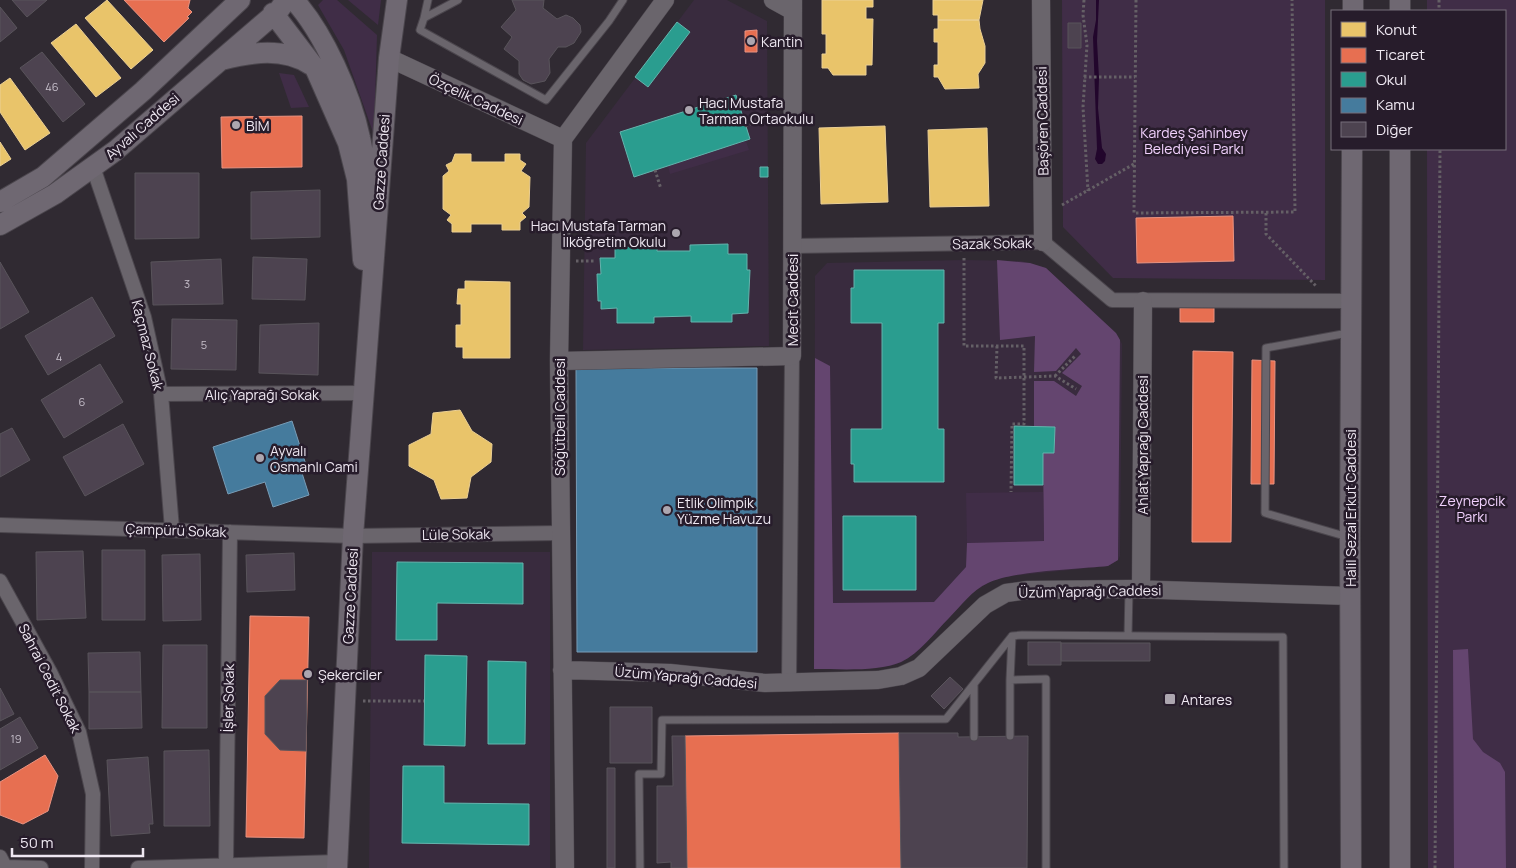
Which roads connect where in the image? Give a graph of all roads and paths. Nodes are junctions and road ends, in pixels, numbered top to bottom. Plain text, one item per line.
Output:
1 (240, 0) edge
2 (248, 0) edge
3 (294, 0) edge
4 (397, 0) edge
5 (428, 0) edge
6 (458, 0) edge
7 (623, 0) edge
8 (665, 0) edge
9 (773, 0) edge
10 (1041, 0) edge
11 (1084, 0) edge
12 (1136, 0) edge
13 (1292, 0) edge
14 (793, 6) edge
15 (280, 7) edge
16 (424, 18) junction
17 (389, 58) junction
18 (217, 61) junction
19 (315, 68) junction
20 (1084, 77) junction
21 (1135, 77) junction
22 (759, 120) dead end
23 (746, 126) dead end
24 (563, 139) junction
25 (1352, 150) edge
26 (1400, 150) edge
27 (1440, 150) edge
28 (1134, 164) junction
29 (93, 167) junction
30 (655, 170) dead end
31 (661, 189) dead end
32 (1088, 191) junction
33 (0, 202) edge
34 (1062, 205) dead end
35 (1266, 212) junction
36 (0, 225) edge
37 (1044, 242) junction
38 (963, 244) junction
39 (792, 246) junction
40 (1143, 301) junction
41 (1342, 302) junction
42 (368, 324) junction
43 (1351, 333) junction
44 (997, 346) junction
45 (792, 356) junction
46 (1075, 356) dead end
47 (559, 361) junction
48 (1055, 376) junction
49 (1024, 378) junction
50 (1076, 389) dead end
51 (364, 393) junction
52 (161, 394) junction
53 (1011, 492) dead end
54 (0, 525) edge
55 (172, 529) junction
56 (230, 532) junction
57 (559, 533) junction
58 (353, 536) junction
59 (1350, 538) junction
60 (0, 581) edge
61 (1135, 589) junction
62 (1350, 596) junction
63 (1012, 636) junction
64 (1128, 636) junction
65 (562, 670) junction
66 (1010, 680) junction
67 (789, 684) junction
68 (974, 684) junction
69 (345, 701) junction
70 (424, 701) dead end
71 (1010, 736) dead end
72 (974, 737) dead end
73 (3, 864) edge
74 (226, 864) junction
75 (337, 865) edge
76 (41, 868) edge
77 (92, 868) edge
78 (138, 868) edge
79 (565, 868) edge
80 (640, 868) edge
81 (1046, 868) edge
82 (1284, 868) edge
83 (1351, 868) edge
84 (1400, 868) edge
85 (1436, 868) edge

1 - 33 main road, Ayvalı Caddesi
2 - 15 main road
3 - 42 main road, Gazze Caddesi
4 - 17 main road, Gazze Caddesi
5 - 16 lane
6 - 16 lane
7 - 16 lane
8 - 24 street
9 - 14 street, Mecit Caddesi
10 - 37 street, Başören Caddesi
11 - 20 path
12 - 21 path
13 - 35 path
14 - 39 street, Mecit Caddesi
15 - 18 main road, Ayvalı Caddesi
15 - 19 main road, Gazze Caddesi
17 - 24 street, Özçelik Caddesi
17 - 42 main road, Gazze Caddesi
18 - 19 main road
18 - 29 main road, Ayvalı Caddesi
19 - 42 main road, Gazze Caddesi
20 - 21 path
20 - 32 path
21 - 28 path
22 - 23 path
24 - 47 street, Söğütbeli Caddesi
25 - 41 main road, Halil Sezai Erkut Caddesi
26 - 84 main road
27 - 85 path
28 - 32 path
28 - 35 path
29 - 36 main road, Ayvalı Caddesi
29 - 52 street, Kaçmaz Sokak
30 - 31 path
32 - 34 path
35 - 41 path
37 - 38 street, Sazak Sokak
37 - 40 street, Sazak Sokak
38 - 39 street, Sazak Sokak
38 - 44 path
39 - 45 street, Mecit Caddesi
40 - 41 street, Sazak Sokak
40 - 61 street, Ahlat Yaprağı Caddesi
41 - 43 main road, Halil Sezai Erkut Caddesi
42 - 51 main road, Gazze Caddesi
43 - 59 main road, Halil Sezai Erkut Caddesi
43 - 59 lane
44 - 49 path
44 - 49 path
45 - 47 street, Mecit Caddesi
45 - 67 street
46 - 48 path
47 - 57 street, Söğütbeli Caddesi
48 - 49 path
48 - 50 path
49 - 53 path
51 - 52 street, Alıç Yaprağı Sokak
51 - 58 main road, Gazze Caddesi
52 - 55 street, Kaçmaz Sokak
54 - 55 street, Çampürü Sokak
55 - 56 street, Çampürü Sokak
56 - 58 street, Çampürü Sokak
56 - 74 street, İşler Sokak
57 - 58 street, Lüle Sokak
57 - 65 street, Söğütbeli Caddesi
58 - 69 main road, Gazze Caddesi
59 - 62 main road, Halil Sezai Erkut Caddesi
60 - 77 street, Sahrai Cedit Sokak
61 - 62 street, Üzüm Yaprağı Caddesi
61 - 64 lane
61 - 67 street, Üzüm Yaprağı Caddesi
62 - 83 main road, Halil Sezai Erkut Caddesi
63 - 64 lane
63 - 66 lane
63 - 68 lane
64 - 82 lane
65 - 67 street, Üzüm Yaprağı Caddesi
65 - 79 street, Söğütbeli Caddesi
66 - 71 lane
66 - 81 lane
68 - 72 lane
68 - 80 lane
69 - 70 path
69 - 75 main road, Gazze Caddesi
73 - 76 street
74 - 75 street
74 - 78 street

